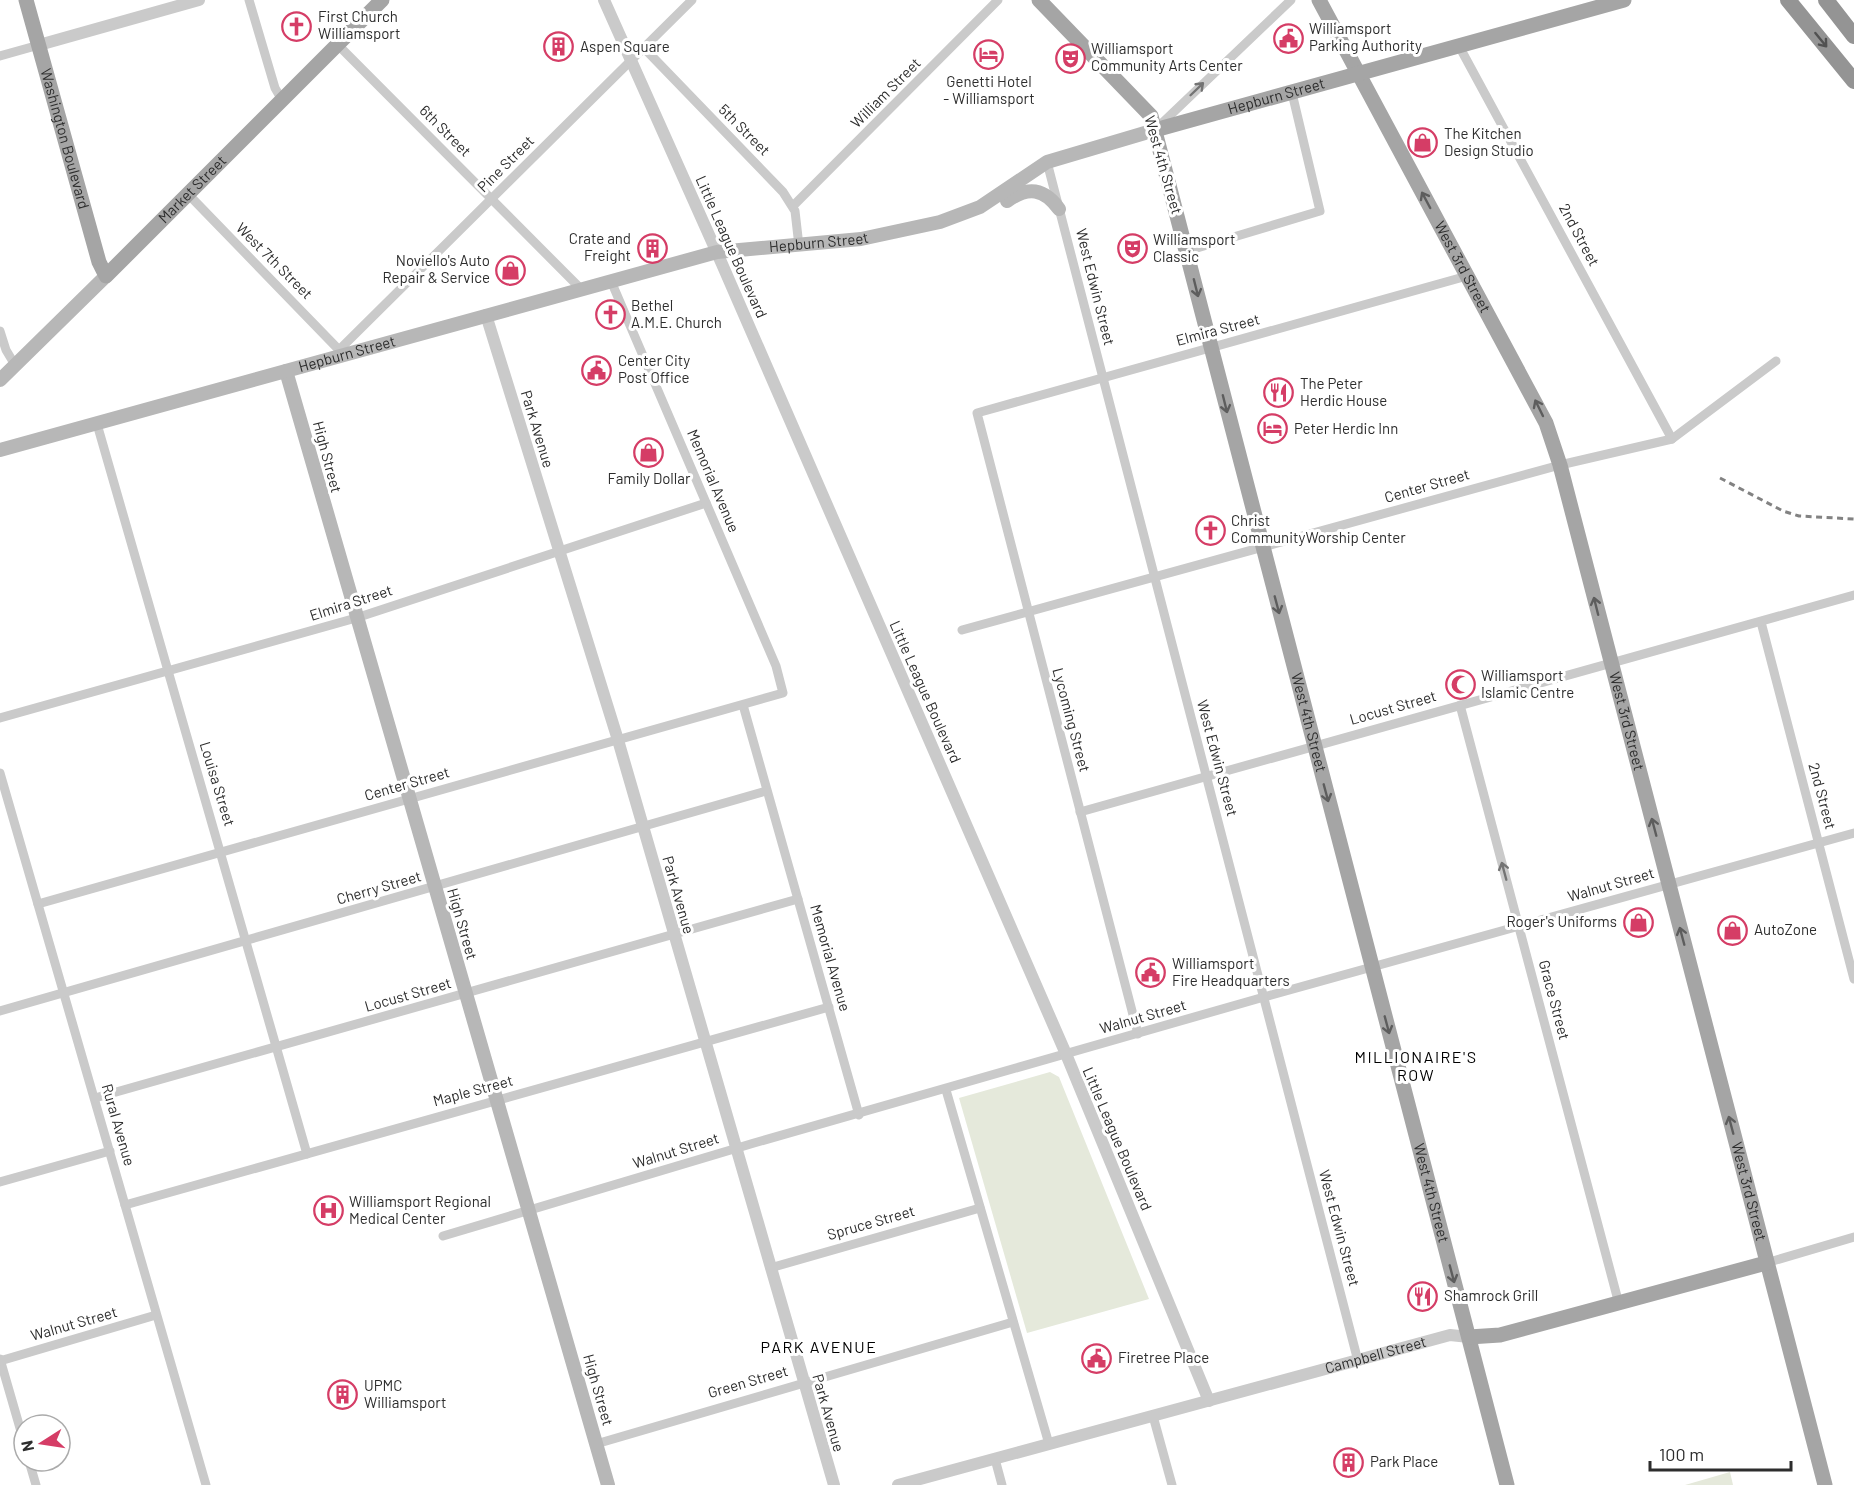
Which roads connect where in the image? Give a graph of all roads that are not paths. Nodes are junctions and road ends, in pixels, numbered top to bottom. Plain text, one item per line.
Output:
1 (26, 0) edge
2 (199, 0) edge
3 (249, 0) edge
4 (382, 0) edge
5 (604, 0) edge
6 (692, 0) edge
7 (998, 0) edge
8 (1039, 0) edge
9 (1291, 0) edge
10 (1319, 0) edge
11 (1624, 0) edge
12 (1788, 0) edge
13 (1826, 0) edge
14 (1854, 36) edge
15 (39, 45) junction
16 (338, 45) junction
17 (1459, 46) junction
18 (644, 48) junction
19 (0, 56) edge
20 (631, 61) junction
21 (1359, 73) junction
22 (1854, 81) edge
23 (1292, 93) junction
24 (282, 100) junction
25 (1155, 130) junction
26 (1047, 162) junction
27 (187, 194) junction
28 (492, 199) junction
29 (793, 206) junction
30 (980, 207) junction
31 (1059, 209) junction
32 (799, 246) junction
33 (1187, 251) junction
34 (717, 252) junction
35 (106, 276) junction
36 (1467, 276) junction
37 (610, 281) junction
38 (581, 289) junction
39 (486, 315) junction
40 (0, 331) edge
41 (1211, 348) junction
42 (341, 352) junction
43 (1776, 361) dead end
44 (15, 365) junction
45 (286, 371) junction
46 (1103, 378) junction
47 (0, 380) edge
48 (977, 413) joint
49 (97, 424) junction
50 (1672, 439) junction
51 (0, 450) edge
52 (1560, 465) junction
53 (706, 503) junction
54 (1262, 548) junction
55 (559, 551) junction
56 (1155, 578) junction
57 (1854, 595) edge
58 (1028, 613) junction
59 (356, 618) junction
60 (1761, 622) junction
61 (962, 630) dead end
62 (1611, 663) junction
63 (168, 671) junction
64 (783, 693) joint
65 (742, 705) junction
66 (1460, 705) junction
67 (0, 718) edge
68 (618, 740) junction
69 (1314, 746) junction
70 (0, 773) edge
71 (1206, 776) junction
72 (766, 791) junction
73 (409, 799) junction
74 (1080, 812) junction
75 (643, 828) junction
76 (1854, 833) edge
77 (1818, 843) junction
78 (222, 852) junction
79 (1668, 884) junction
80 (434, 887) junction
81 (798, 899) junction
82 (38, 904) junction
83 (1519, 927) junction
84 (673, 934) junction
85 (246, 941) junction
86 (1372, 968) junction
87 (1854, 979) edge
88 (64, 993) junction
89 (465, 994) junction
90 (1264, 998) junction
91 (829, 1007) junction
92 (0, 1011) edge
93 (1138, 1034) junction
94 (704, 1042) junction
95 (276, 1048) junction
96 (1066, 1054) junction
97 (946, 1090) junction
98 (94, 1098) junction
99 (496, 1100) junction
100 (859, 1115) junction
101 (735, 1149) junction
102 (110, 1151) junction
103 (307, 1154) junction
104 (0, 1182) edge
105 (125, 1204) junction
106 (980, 1208) junction
107 (529, 1210) junction
108 (443, 1236) dead end
109 (1854, 1237) edge
110 (1766, 1263) junction
111 (770, 1268) junction
112 (1619, 1304) junction
113 (156, 1315) junction
114 (1013, 1322) junction
115 (1468, 1337) junction
116 (0, 1360) edge
117 (1358, 1360) junction
118 (803, 1382) junction
119 (1209, 1401) junction
120 (16, 1413) edge
121 (1153, 1416) junction
122 (596, 1444) junction
123 (1049, 1444) junction
124 (995, 1459) junction
125 (206, 1485) edge
126 (608, 1485) edge
127 (834, 1485) edge
128 (898, 1485) edge
129 (1002, 1485) edge
130 (1172, 1485) edge
131 (1507, 1485) edge
132 (1825, 1485) edge

1 - 15 main road, Washington Boulevard
2 - 15 street
3 - 24 street
4 - 16 main road, Market Street
5 - 20 street, Little League Boulevard
6 - 18 street, Pine Street
7 - 29 street, William Street
8 - 25 main road, West 4th Street
25 -> 9 street
10 - 21 main road, West 3rd Street
11 - 17 main road, Hepburn Street
12 -> 22 highway
13 - 14 highway
15 - 19 street
15 - 35 main road, Washington Boulevard
16 - 24 main road, Market Street
16 - 28 street, 6th Street
17 - 21 main road, Hepburn Street
17 - 50 street, 2nd Street
18 - 20 street, Pine Street
18 - 29 street, 5th Street
20 - 28 street, Pine Street
20 - 34 street, Little League Boulevard
21 - 23 main road, Hepburn Street
36 -> 21 main road, West 3rd Street
23 - 25 main road, Hepburn Street
23 - 33 street
24 - 27 main road, Market Street
25 - 26 main road, Hepburn Street
25 - 33 main road, West 4th Street
26 - 30 main road, Hepburn Street
26 - 31 street, West Edwin Street
27 - 35 main road, Market Street
27 - 42 street, West 7th Street
28 - 38 street, 6th Street
28 - 42 street, Pine Street
29 - 32 street
30 - 31 main road
30 - 32 main road, Hepburn Street
31 - 46 street, West Edwin Street
32 - 34 main road, Hepburn Street
33 -> 41 main road, West 4th Street
34 - 37 main road, Hepburn Street
34 - 96 street, Little League Boulevard
35 - 44 main road, Market Street
36 - 41 street, Elmira Street
52 -> 36 main road, West 3rd Street
37 - 38 main road, Hepburn Street
37 - 53 street, Memorial Avenue
38 - 39 main road, Hepburn Street
39 - 42 main road, Hepburn Street
39 - 55 street, Park Avenue
40 - 44 street
41 - 46 street, Elmira Street
41 -> 54 main road, West 4th Street
42 - 45 main road, Hepburn Street
43 - 50 street, Center Street
44 - 47 main road, Market Street
45 - 49 main road, Hepburn Street
45 - 59 main road, High Street
46 - 48 street, Elmira Street
46 - 56 street, West Edwin Street
48 - 58 street, Lycoming Street
49 - 51 main road, Hepburn Street
49 - 63 street, Louisa Street
50 - 52 street, Center Street
52 - 54 street, Center Street
62 -> 52 main road, West 3rd Street
53 - 55 street, Elmira Street
53 - 64 street, Memorial Avenue
54 - 56 street, Center Street
54 -> 69 main road, West 4th Street
55 - 59 street, Elmira Street
55 - 68 street, Park Avenue
56 - 58 street, Center Street
56 - 71 street, West Edwin Street
57 - 60 street, Locust Street
58 - 61 street, Center Street
58 - 74 street, Lycoming Street
59 - 63 street, Elmira Street
59 - 73 main road, High Street
60 - 62 street, Locust Street
60 - 77 street, 2nd Street
62 - 66 street, Locust Street
79 -> 62 main road, West 3rd Street
63 - 67 street, Elmira Street
63 - 78 street, Louisa Street
64 - 65 street, Center Street
65 - 68 street, Center Street
65 - 72 street, Memorial Avenue
66 - 69 street, Locust Street
83 -> 66 street, Grace Street
68 - 73 street, Center Street
68 - 75 street, Park Avenue
69 - 71 street, Locust Street
69 -> 86 main road, West 4th Street
70 - 82 street, Rural Avenue
71 - 74 street, Locust Street
71 - 90 street, West Edwin Street
72 - 75 street, Cherry Street
72 - 81 street, Memorial Avenue
73 - 78 street, Center Street
73 - 80 main road, High Street
74 - 93 street, Lycoming Street
75 - 80 street, Cherry Street
75 - 84 street, Park Avenue
76 - 77 street, Walnut Street
77 - 79 street, Walnut Street
77 - 87 street, 2nd Street
78 - 82 street, Center Street
78 - 85 street, Louisa Street
79 - 83 street, Walnut Street
110 -> 79 main road, West 3rd Street
80 - 85 street, Cherry Street
80 - 89 main road, High Street
81 - 84 street, Locust Street
81 - 91 street, Memorial Avenue
82 - 88 street, Rural Avenue
83 - 86 street, Walnut Street
83 - 112 street, Grace Street
84 - 89 street, Locust Street
84 - 94 street, Park Avenue
85 - 88 street, Cherry Street
85 - 95 street, Louisa Street
86 - 90 street, Walnut Street
86 -> 115 main road, West 4th Street
88 - 92 street, Cherry Street
88 - 98 street, Rural Avenue
89 - 95 street, Locust Street
89 - 99 main road, High Street
90 - 93 street, Walnut Street
90 - 117 street, West Edwin Street
91 - 94 street, Maple Street
91 - 100 street, Memorial Avenue
93 - 96 street, Walnut Street
94 - 99 street, Maple Street
94 - 101 street, Park Avenue
95 - 98 street, Locust Street
95 - 103 street, Louisa Street
96 - 97 street, Walnut Street
96 - 119 street, Little League Boulevard
97 - 100 street, Walnut Street
97 - 106 street
98 - 102 street, Rural Avenue
99 - 103 street, Maple Street
99 - 107 main road, High Street
100 - 101 street, Walnut Street
101 - 107 street, Walnut Street
101 - 111 street, Park Avenue
102 - 104 street
102 - 105 street, Rural Avenue
103 - 105 street, Maple Street
105 - 113 street, Rural Avenue
106 - 111 street, Spruce Street
106 - 114 street
107 - 108 street, Walnut Street
107 - 122 main road, High Street
109 - 110 street, Campbell Street
110 - 112 main road, Campbell Street
110 - 132 main road, West 3rd Street
111 - 118 street, Park Avenue
112 - 115 main road, Campbell Street
113 - 116 street, Walnut Street
113 - 125 street, Rural Avenue
114 - 118 street, Green Street
114 - 123 street
115 - 117 street, Campbell Street
115 - 131 main road, West 4th Street
116 - 120 street
117 - 119 street, Campbell Street
118 - 122 street, Green Street
118 - 127 street, Park Avenue
119 - 121 street, Campbell Street
121 - 123 street, Campbell Street
121 - 130 street
122 - 126 main road, High Street
123 - 124 street, Campbell Street
124 - 128 street, Campbell Street
124 - 129 street

